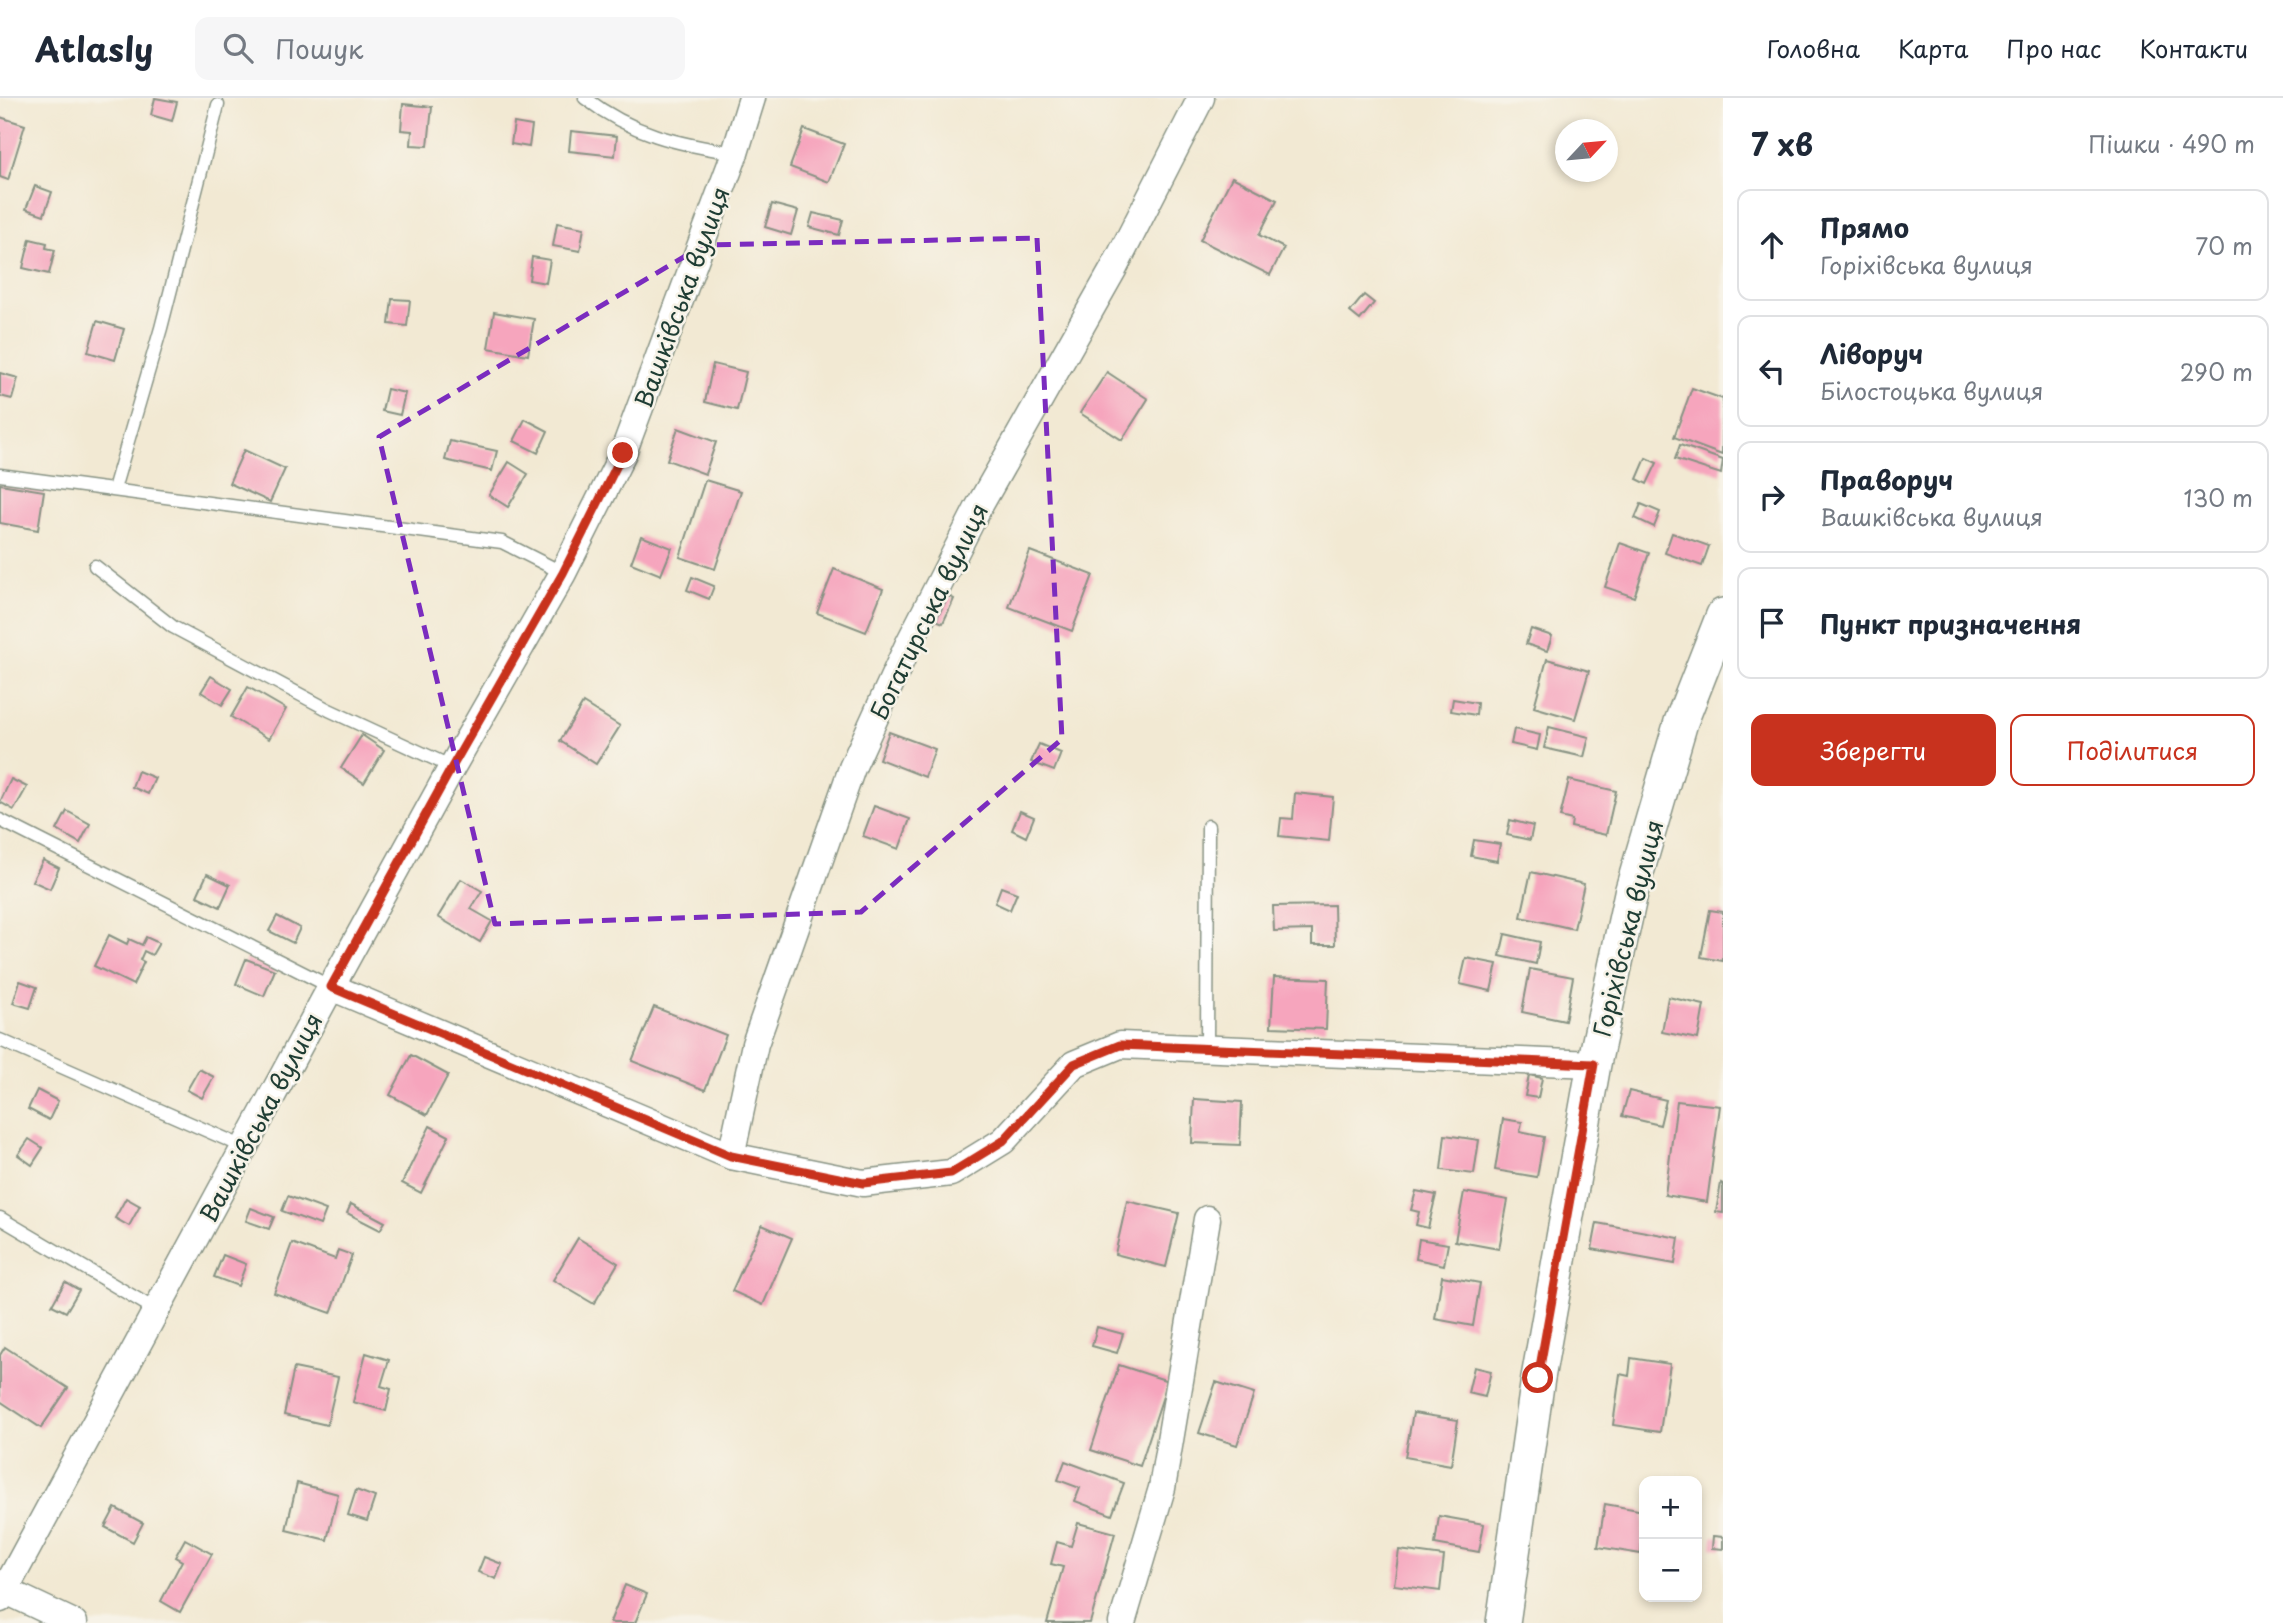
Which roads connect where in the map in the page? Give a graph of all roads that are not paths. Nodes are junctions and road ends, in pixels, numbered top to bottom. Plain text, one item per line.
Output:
1 (585, 98) edge
2 (752, 98) edge
3 (1201, 98) edge
4 (218, 105) dead end
5 (735, 153) junction
6 (0, 475) edge
7 (114, 489) junction
8 (95, 566) dead end
9 (563, 573) junction
10 (1723, 615) edge
11 (452, 767) junction
12 (0, 820) edge
13 (1208, 826) dead end
14 (331, 987) junction
15 (0, 1040) edge
16 (1207, 1046) junction
17 (1594, 1064) junction
18 (244, 1147) junction
19 (731, 1156) junction
20 (0, 1218) edge
21 (1207, 1219) dead end
22 (156, 1310) junction
23 (2, 1595) edge
24 (74, 1623) edge
25 (1122, 1623) edge
26 (1503, 1623) edge

1 - 5 lane
2 - 5 street, Вашківська вулиця
3 - 19 street, Богатирська вулиця
4 - 7 lane
5 - 9 street, Вашківська вулиця
6 - 7 lane
7 - 9 lane
8 - 11 lane
9 - 11 street, Вашківська вулиця
10 - 17 street, Горіхівська вулиця
11 - 14 street, Вашківська вулиця
12 - 14 lane
13 - 16 lane
14 - 18 street, Вашківська вулиця
14 - 19 street
15 - 18 lane
16 - 17 street
16 - 19 street
17 - 26 street, Горіхівська вулиця
18 - 22 street, Вашківська вулиця
20 - 22 lane
21 - 25 street
22 - 23 street, Вашківська вулиця
23 - 24 street

